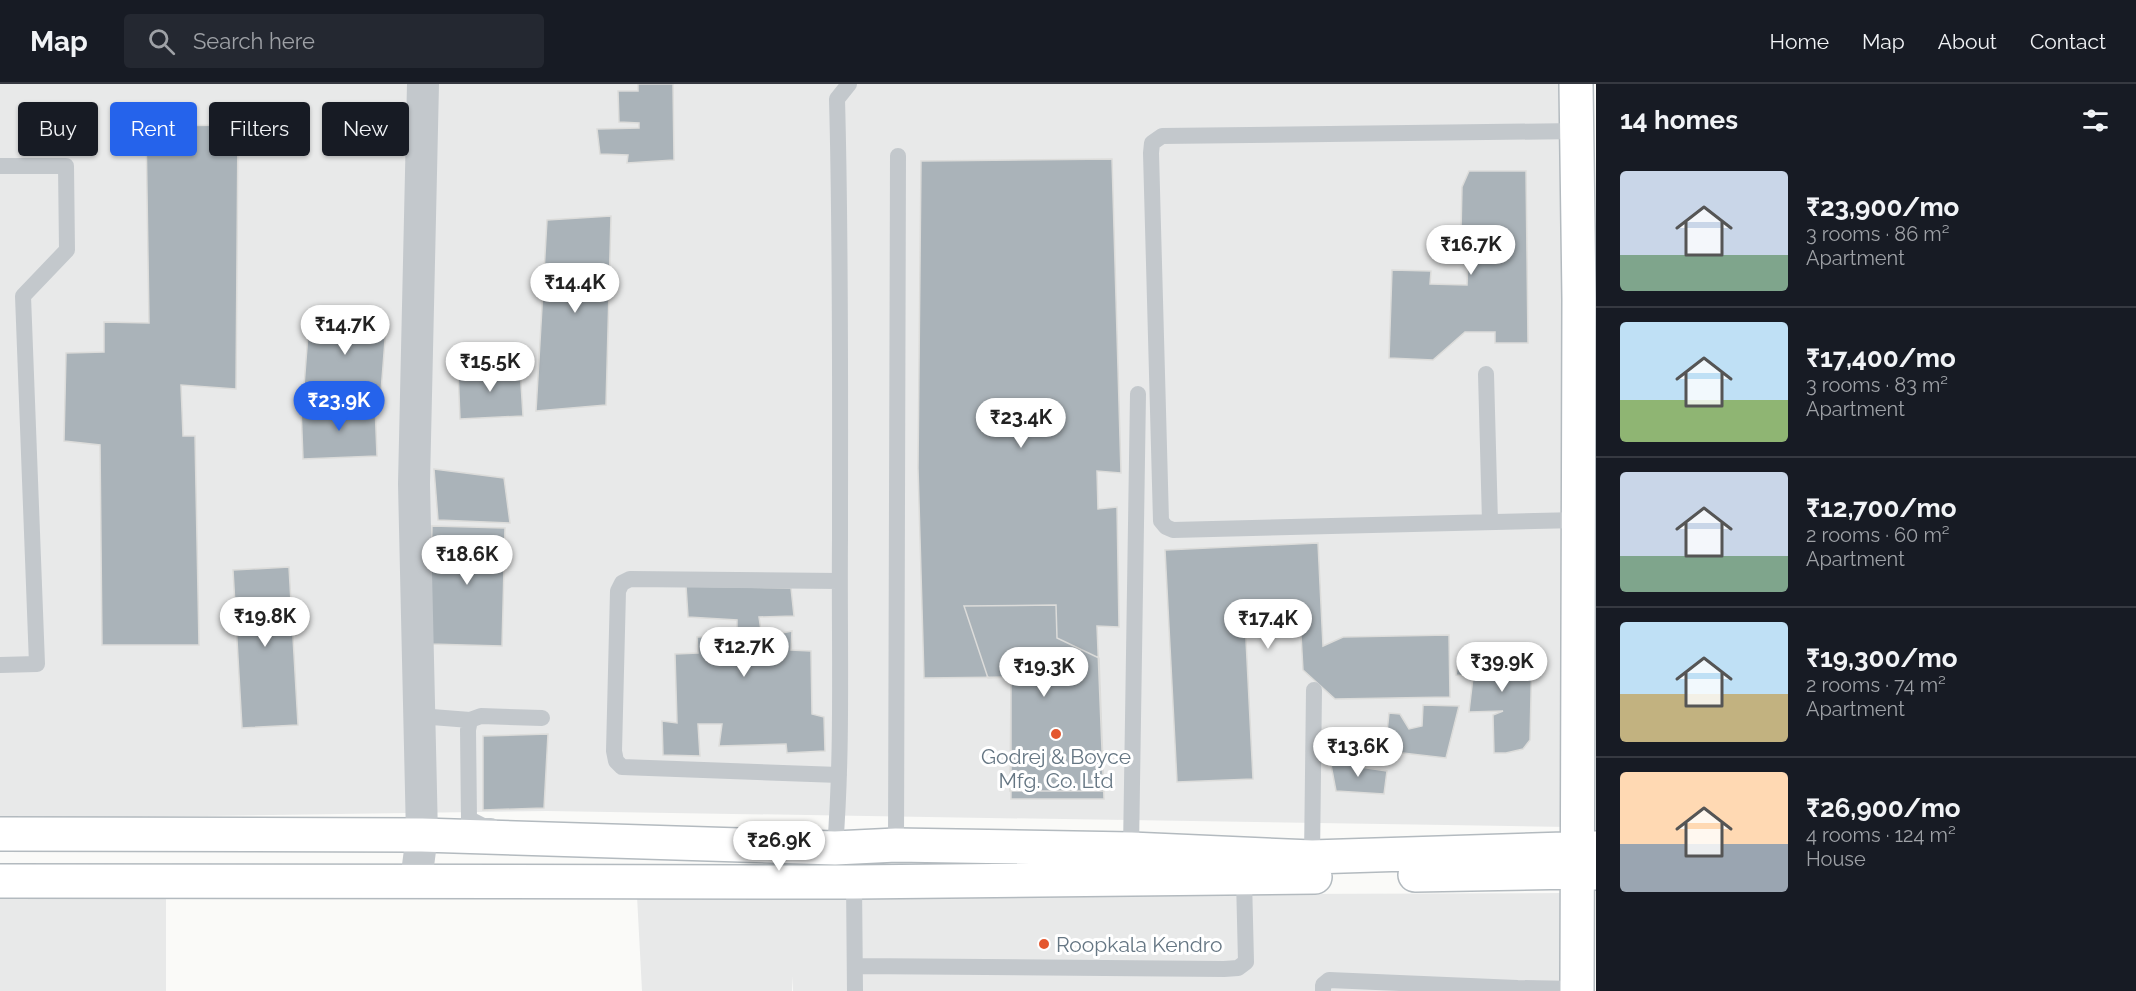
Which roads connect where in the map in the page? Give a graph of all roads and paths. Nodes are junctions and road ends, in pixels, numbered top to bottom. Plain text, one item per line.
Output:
1 (423, 84) edge
2 (849, 84) edge
3 (1576, 84) edge
4 (1577, 131) junction
5 (898, 156) dead end
6 (0, 166) edge
7 (1486, 374) dead end
8 (1138, 394) dead end
9 (1578, 520) junction
10 (1490, 522) junction
11 (839, 581) junction
12 (0, 665) edge
13 (1314, 690) dead end
14 (419, 716) junction
15 (542, 717) dead end
16 (471, 720) junction
17 (839, 775) junction
18 (537, 825) dead end
19 (469, 828) junction
20 (95, 833) junction
21 (0, 834) edge
22 (422, 835) junction
23 (896, 845) junction
24 (835, 848) junction
25 (1131, 849) junction
26 (1312, 857) junction
27 (1586, 860) edge
28 (1244, 879) junction
29 (96, 880) junction
30 (0, 881) edge
31 (416, 881) junction
32 (854, 882) junction
33 (855, 966) junction
34 (1517, 990) edge
35 (1576, 990) edge
36 (855, 991) edge
37 (1323, 991) edge

1 - 14 street
2 - 11 lane
3 - 4 main road
4 - 9 main road
4 - 10 lane
5 - 23 lane
6 - 12 lane
7 - 10 lane
8 - 25 lane
9 - 10 lane
9 - 27 main road
11 - 17 lane
11 - 17 lane
13 - 26 lane
14 - 16 lane
14 - 22 street
15 - 16 lane
16 - 19 lane
17 - 24 lane
18 - 19 lane
19 - 22 main road
19 - 24 main road
20 - 21 main road
20 - 22 main road
20 - 29 main road
22 - 31 street
23 - 24 main road
23 - 25 main road
25 - 26 main road
26 - 27 main road
27 - 28 main road
27 - 35 main road
28 - 32 main road
28 - 33 lane
29 - 30 main road
29 - 31 main road
31 - 32 main road
32 - 33 lane
33 - 36 lane
34 - 35 lane
34 - 37 lane

